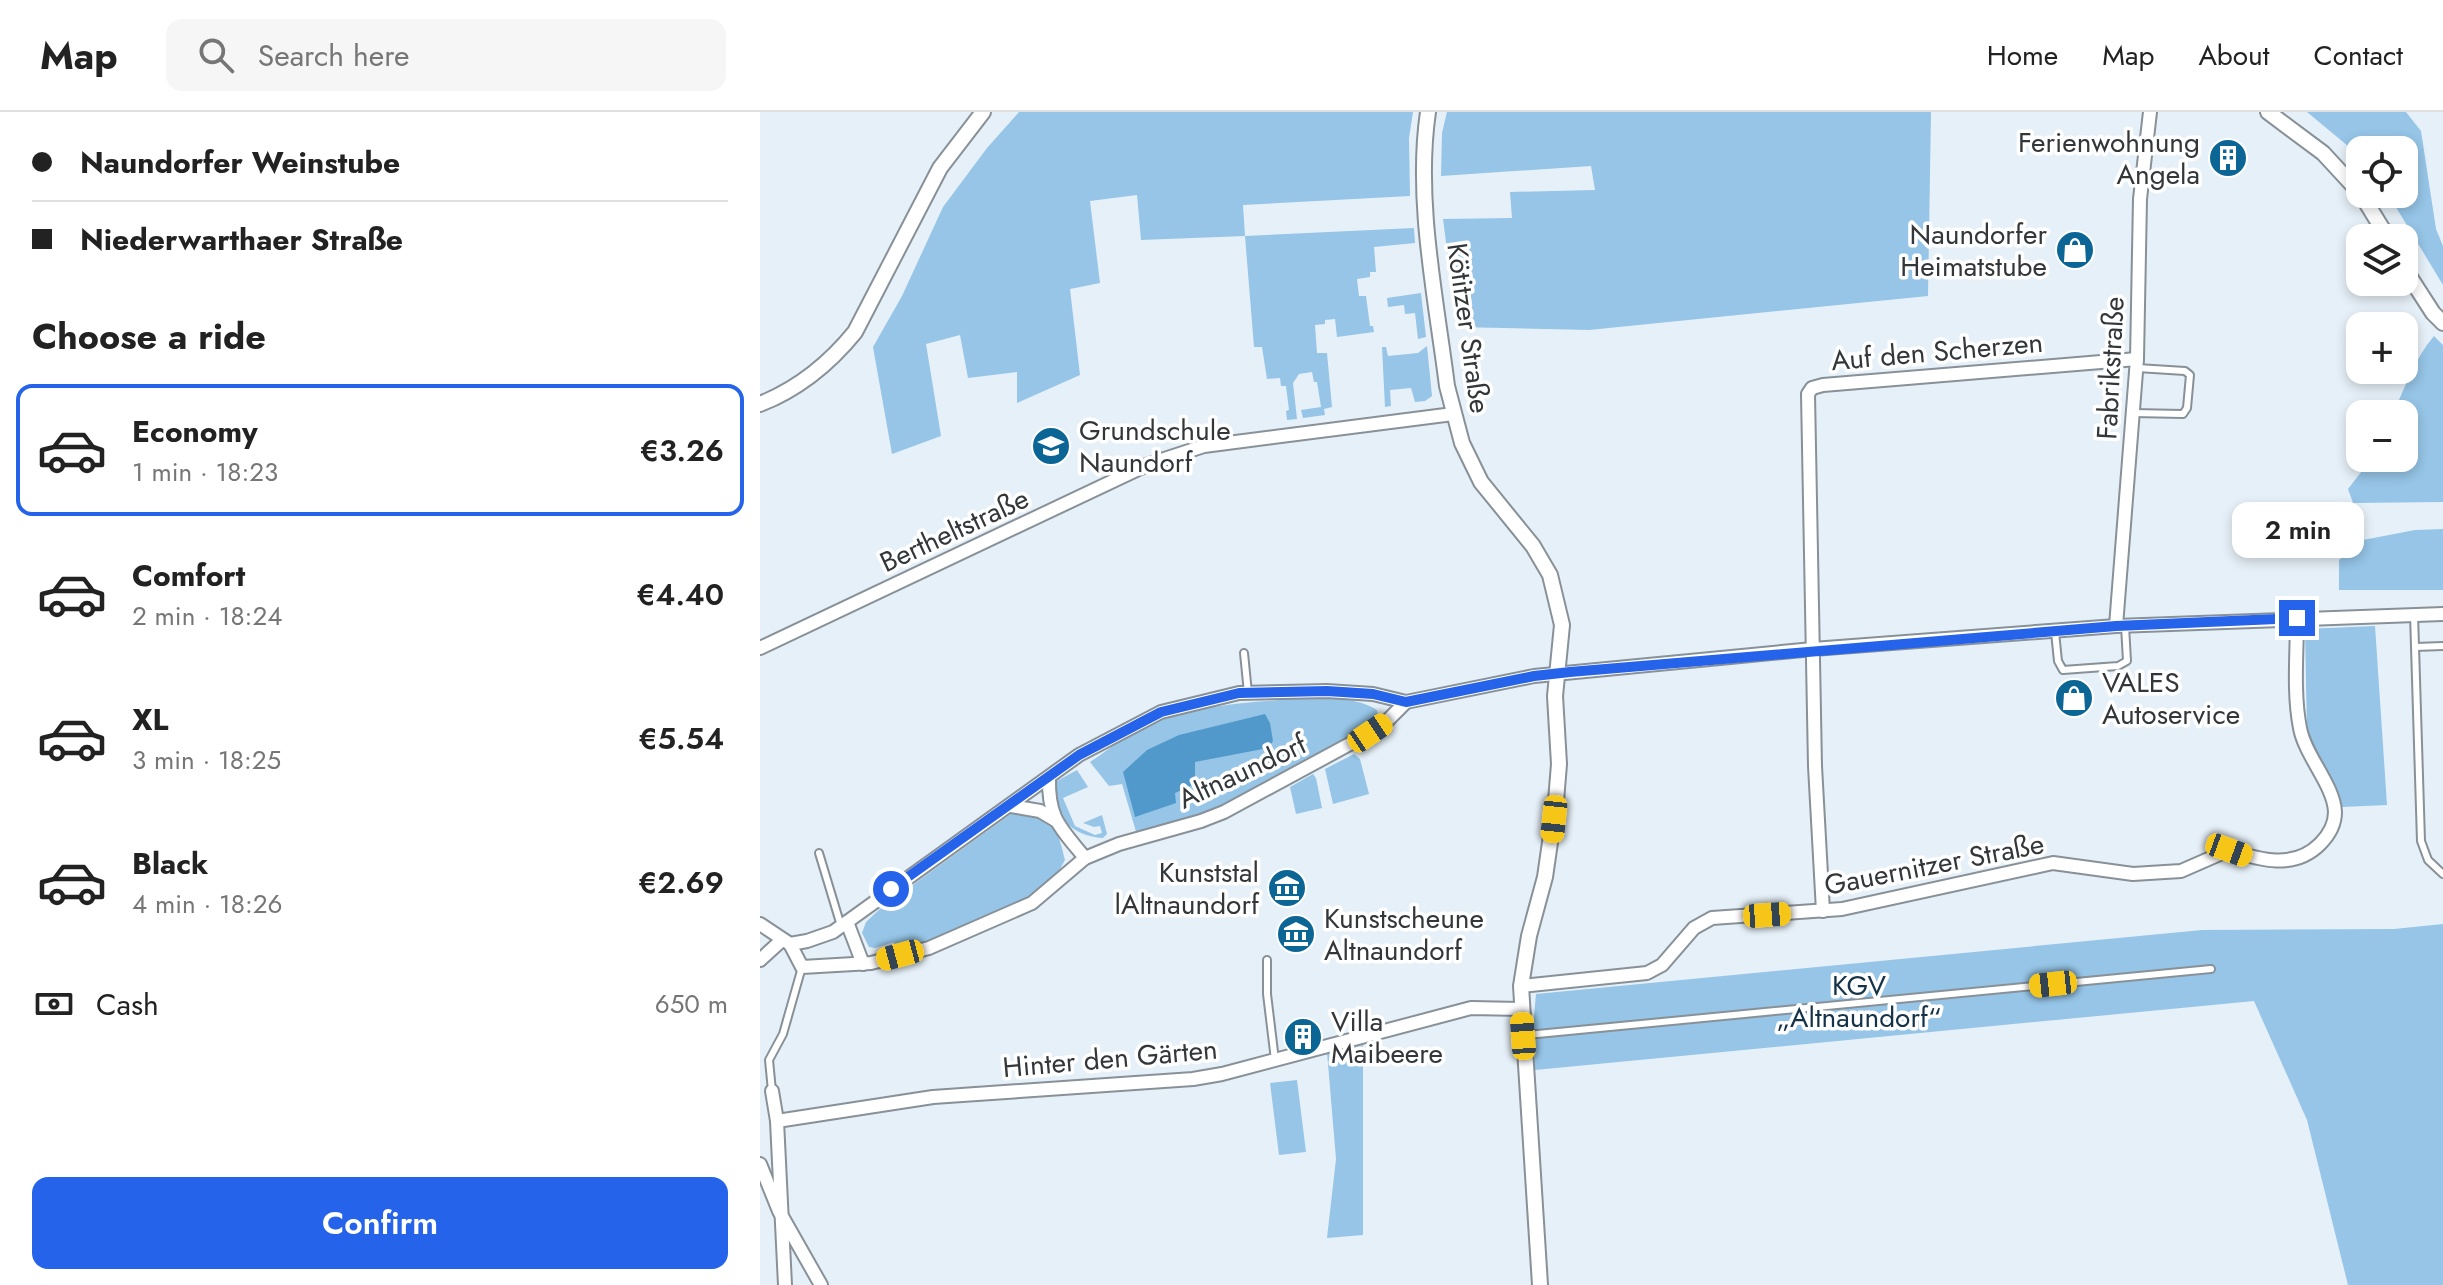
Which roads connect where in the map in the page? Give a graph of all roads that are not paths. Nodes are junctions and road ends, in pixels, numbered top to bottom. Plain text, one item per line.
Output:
1 (983, 112) edge
2 (1428, 112) edge
3 (2150, 112) edge
4 (2268, 112) edge
5 (2346, 178) edge
6 (2418, 290) edge
7 (2443, 323) edge
8 (2137, 363) junction
9 (760, 404) edge
10 (2133, 413) junction
11 (1453, 414) junction
12 (2414, 614) junction
13 (2443, 614) edge
14 (2297, 618) junction
15 (2121, 626) junction
16 (2055, 631) junction
17 (2443, 646) edge
18 (2415, 647) junction
19 (760, 648) edge
20 (1813, 649) junction
21 (1244, 653) dead end
22 (1557, 673) junction
23 (1248, 693) junction
24 (1406, 702) junction
25 (1049, 777) junction
26 (1011, 806) junction
27 (1055, 820) junction
28 (819, 853) dead end
29 (1085, 858) junction
30 (2443, 874) edge
31 (1823, 911) junction
32 (760, 924) edge
33 (844, 924) junction
34 (786, 942) junction
35 (760, 960) edge
36 (1267, 960) dead end
37 (863, 964) junction
38 (802, 967) junction
39 (2211, 969) dead end
40 (1521, 986) junction
41 (1521, 1009) junction
42 (1523, 1036) junction
43 (1275, 1060) junction
44 (772, 1091) joint
45 (777, 1121) junction
46 (760, 1164) edge
47 (779, 1211) junction
48 (785, 1285) edge
49 (821, 1285) edge
50 (1540, 1285) edge

1 - 9 street
2 - 11 street, Kötitzer Straße
3 - 8 street, Fabrikstraße
4 - 5 street
6 - 7 street
8 - 10 street, Fabrikstraße
8 - 10 lane
8 - 20 street, Auf den Scherzen
10 - 15 street, Fabrikstraße
11 - 19 street, Bertheltstraße
11 - 22 street, Kötitzer Straße
12 - 13 street, Altnaundorf
12 - 14 street, Altnaundorf
12 - 18 lane
14 - 15 street, Altnaundorf
14 - 31 street, Gauernitzer Straße
15 - 16 street, Altnaundorf
15 - 16 lane
16 - 20 street, Altnaundorf
17 - 18 lane
18 - 30 lane
20 - 22 street, Altnaundorf
20 - 31 street
21 - 23 lane
22 - 24 street, Altnaundorf
22 - 40 street, Kötitzer Straße
23 - 24 street, Altnaundorf
23 - 25 street, Altnaundorf
24 - 29 street, Altnaundorf
25 - 26 street, Altnaundorf
25 - 27 street
26 - 27 street
26 - 33 street, Altnaundorf
27 - 29 street
28 - 33 lane
29 - 37 street, Altnaundorf
31 - 40 street, Gauernitzer Straße
32 - 34 street
33 - 34 street, Altnaundorf
33 - 37 street
34 - 35 street
34 - 38 street
36 - 43 lane
37 - 38 street, Altnaundorf
38 - 44 lane
39 - 42 lane
40 - 41 street, Kötitzer Straße
41 - 42 street, Kötitzer Straße
41 - 43 street, Hinter den Gärten
42 - 50 street, Kötitzer Straße
43 - 45 street, Hinter den Gärten
44 - 45 street
45 - 47 street
46 - 47 street
47 - 48 street
47 - 49 street

